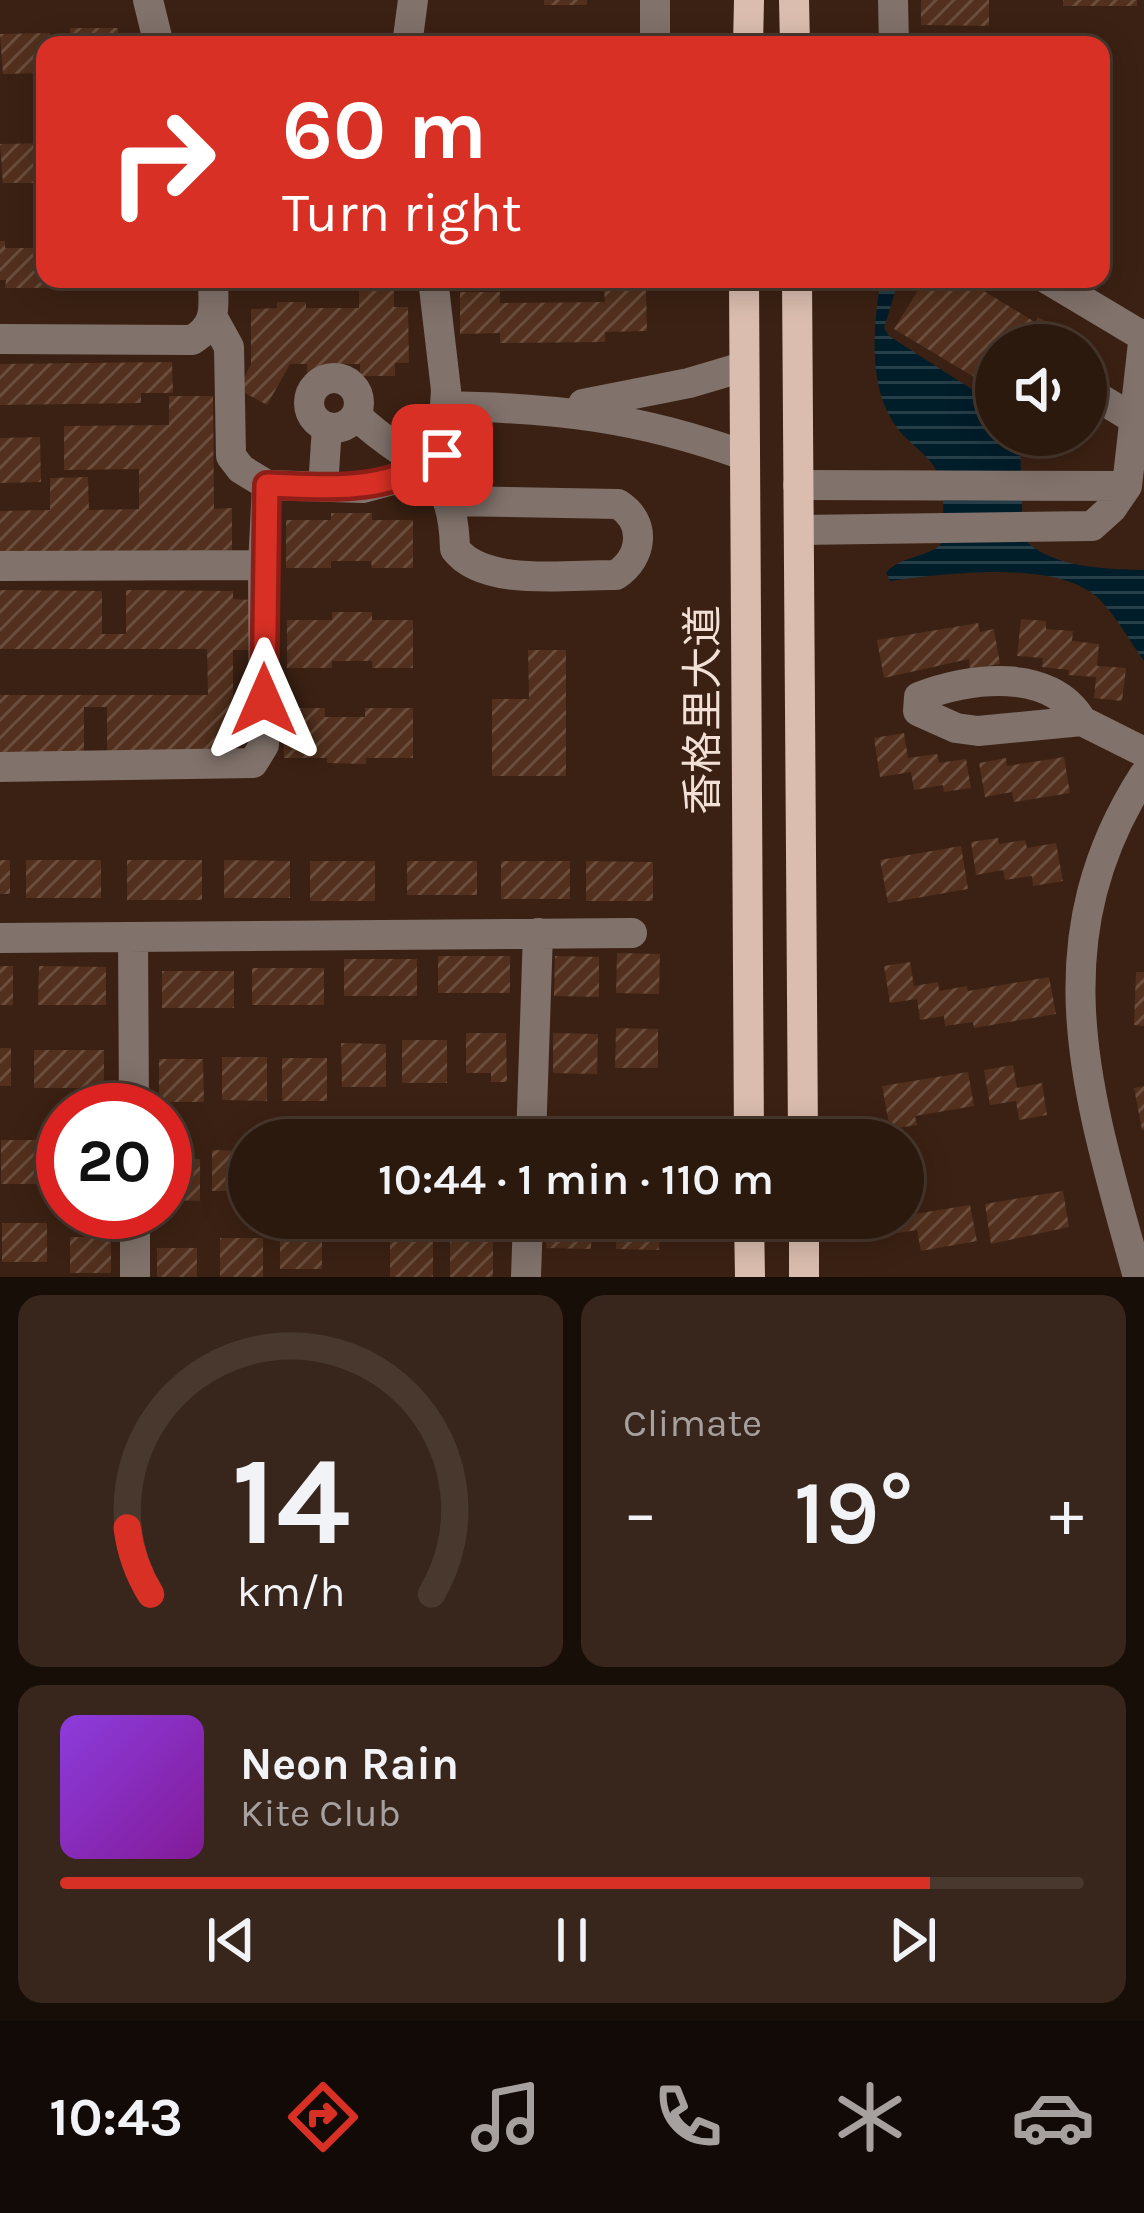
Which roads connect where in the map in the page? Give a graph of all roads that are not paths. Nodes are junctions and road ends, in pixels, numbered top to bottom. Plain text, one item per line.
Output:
1 (148, 0) edge
2 (413, 0) edge
3 (655, 0) edge
4 (749, 0) edge
5 (794, 0) edge
6 (893, 0) edge
7 (157, 36) edge
8 (408, 36) edge
9 (655, 36) edge
10 (748, 36) edge
11 (795, 36) edge
12 (894, 36) edge
13 (213, 288) edge
14 (434, 288) edge
15 (744, 288) edge
16 (796, 288) edge
17 (1062, 288) edge
18 (213, 318) junction
19 (1144, 336) edge
20 (0, 339) edge
21 (742, 367) junction
22 (1107, 403) edge
23 (445, 406) junction
24 (541, 408) junction
25 (1134, 419) junction
26 (743, 454) junction
27 (425, 467) junction
28 (267, 485) junction
29 (798, 485) junction
30 (1127, 486) junction
31 (323, 487) junction
32 (450, 502) junction
33 (799, 530) junction
34 (263, 565) junction
35 (0, 566) edge
36 (1082, 721) dead end
37 (1144, 752) edge
38 (0, 767) edge
39 (1144, 775) edge
40 (538, 933) junction
41 (632, 933) dead end
42 (133, 937) junction
43 (0, 938) edge
44 (134, 1083) edge
45 (532, 1119) edge
46 (748, 1119) edge
47 (803, 1119) edge
48 (134, 1239) edge
49 (527, 1239) edge
50 (749, 1239) edge
51 (804, 1239) edge
52 (135, 1277) edge
53 (526, 1277) edge
54 (750, 1277) edge
55 (804, 1277) edge
56 (1138, 1277) edge

1 - 7 lane
2 - 8 lane
3 - 9 lane
4 - 10 main road
5 - 11 main road
6 - 12 lane
13 - 18 lane
14 - 23 lane
15 - 21 main road, 香格里大道
16 - 29 main road
17 - 19 lane
18 - 20 lane
18 - 28 lane
19 - 25 lane
21 - 24 lane
21 - 26 main road, 香格里大道
22 - 25 lane
23 - 24 lane
23 - 27 lane
24 - 26 lane
25 - 30 lane
26 - 46 main road, 香格里大道
27 - 31 lane
27 - 31 lane
27 - 32 lane
28 - 31 lane
28 - 34 lane
29 - 30 lane
29 - 33 main road
30 - 33 lane
32 - 32 lane
33 - 47 main road
34 - 35 lane
34 - 38 lane
36 - 37 lane
39 - 56 lane
40 - 41 lane
40 - 42 lane
40 - 45 lane
42 - 43 lane
42 - 44 lane
48 - 52 lane
49 - 53 lane
50 - 54 main road
51 - 55 main road

